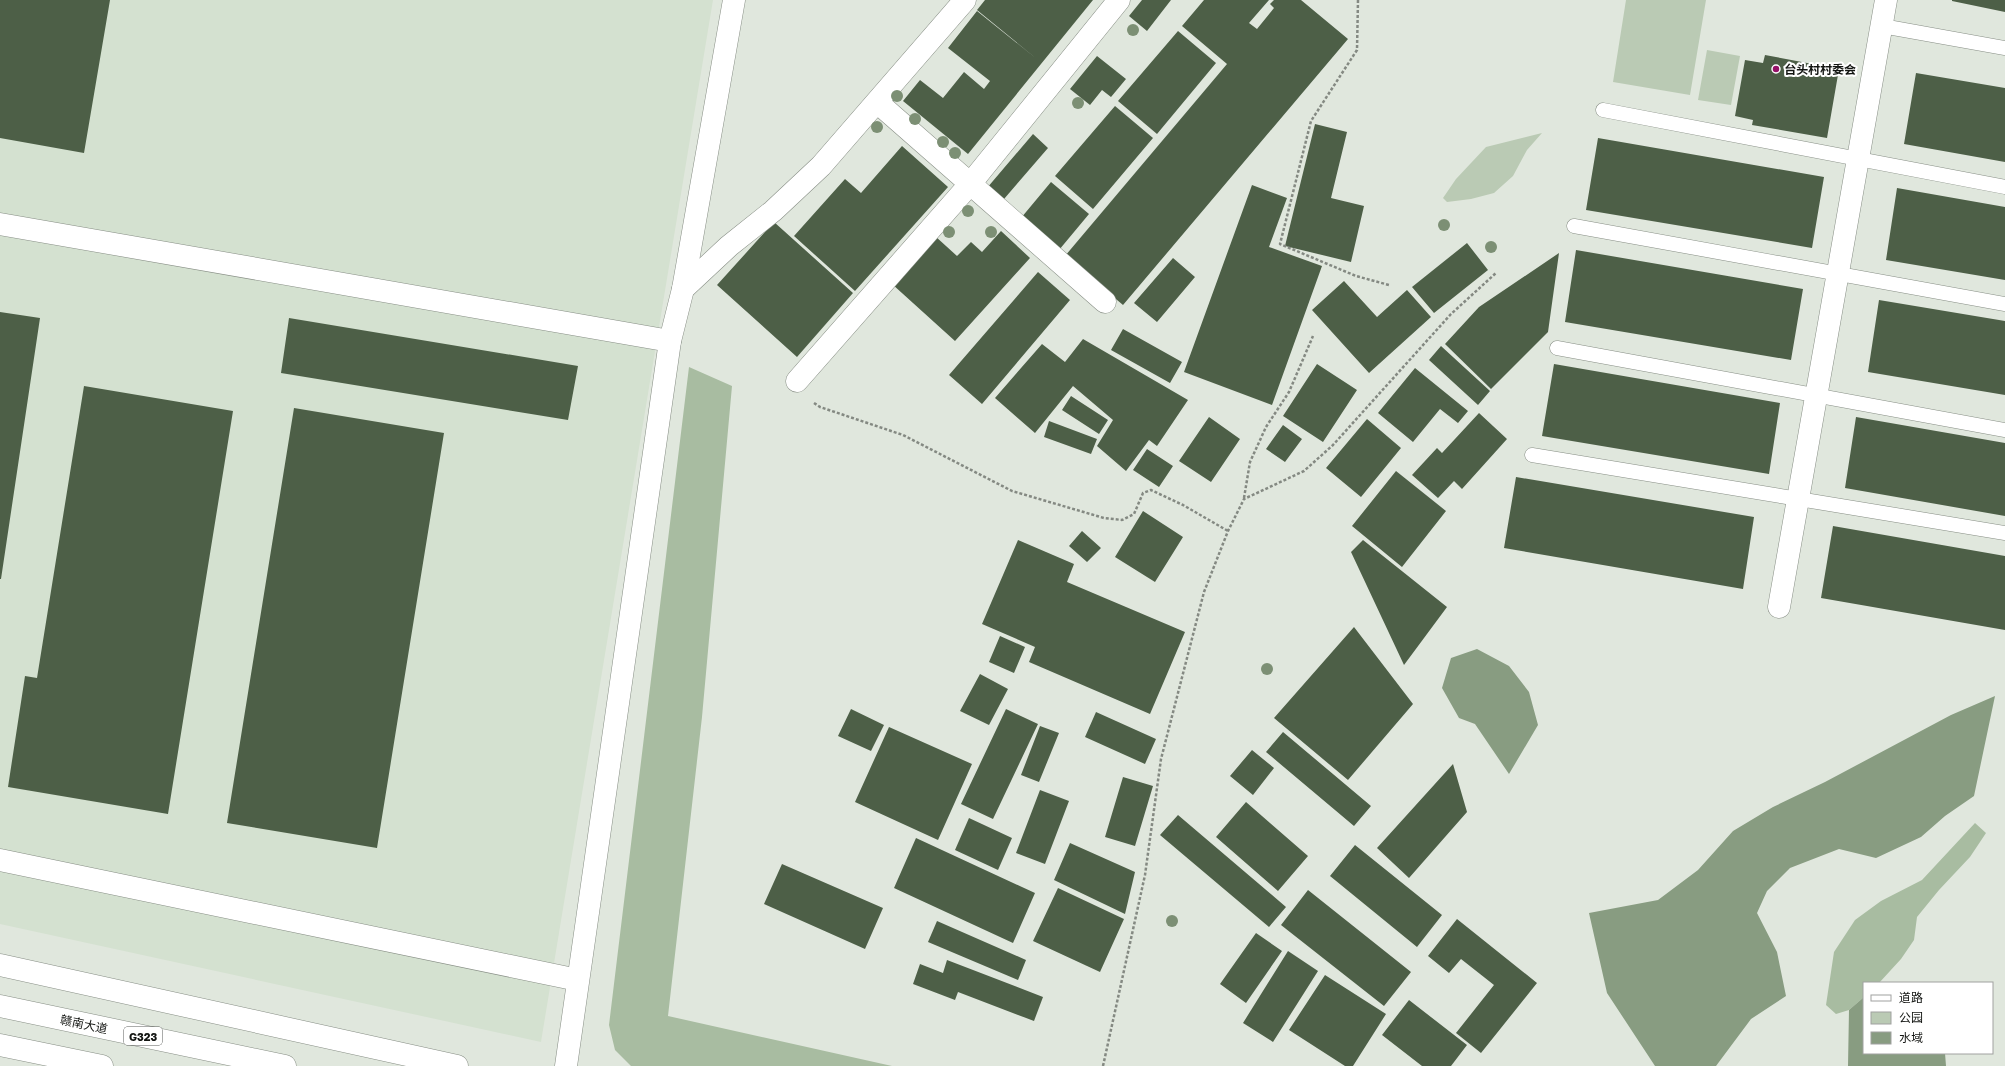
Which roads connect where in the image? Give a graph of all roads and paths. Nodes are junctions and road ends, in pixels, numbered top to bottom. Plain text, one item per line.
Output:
1 (734, 0) edge
2 (965, 0) edge
3 (1119, 0) edge
4 (1358, 0) edge
5 (1886, 0) edge
6 (1882, 26) junction
7 (2005, 48) edge
8 (877, 102) junction
9 (1603, 110) dead end
10 (1858, 159) junction
11 (970, 184) junction
12 (2005, 187) edge
13 (0, 224) edge
14 (1574, 226) dead end
15 (1496, 273) dead end
16 (1838, 274) junction
17 (1389, 285) dead end
18 (683, 289) junction
19 (1105, 302) dead end
20 (2005, 304) edge
21 (1313, 336) dead end
22 (670, 340) junction
23 (1557, 348) dead end
24 (797, 381) joint
25 (1816, 395) junction
26 (2005, 430) edge
27 (1532, 455) dead end
28 (1244, 499) junction
29 (1798, 499) junction
30 (1228, 531) junction
31 (2005, 533) edge
32 (1779, 608) dead end
33 (0, 860) edge
34 (0, 965) edge
35 (578, 980) junction
36 (0, 1006) edge
37 (0, 1045) edge
38 (102, 1066) edge
39 (285, 1066) edge
40 (457, 1066) edge
41 (566, 1066) edge
42 (1103, 1066) edge

1 - 18 main road
2 - 8 main road
3 - 11 main road
4 - 17 path
5 - 6 main road
6 - 7 lane
6 - 10 main road
8 - 11 main road
8 - 18 main road
9 - 10 lane
10 - 12 lane
10 - 16 main road
11 - 19 main road
11 - 24 main road
13 - 22 main road
14 - 16 lane
15 - 28 path
16 - 20 lane
16 - 25 main road
18 - 22 main road
21 - 28 path
22 - 35 main road
23 - 25 lane
24 - 30 path
25 - 26 lane
25 - 29 main road
27 - 29 lane
28 - 30 path
29 - 31 lane
29 - 32 main road
30 - 42 path
33 - 35 main road
34 - 40 main road
35 - 41 main road
36 - 39 main road, 赣南大道 / G323
37 - 38 main road

